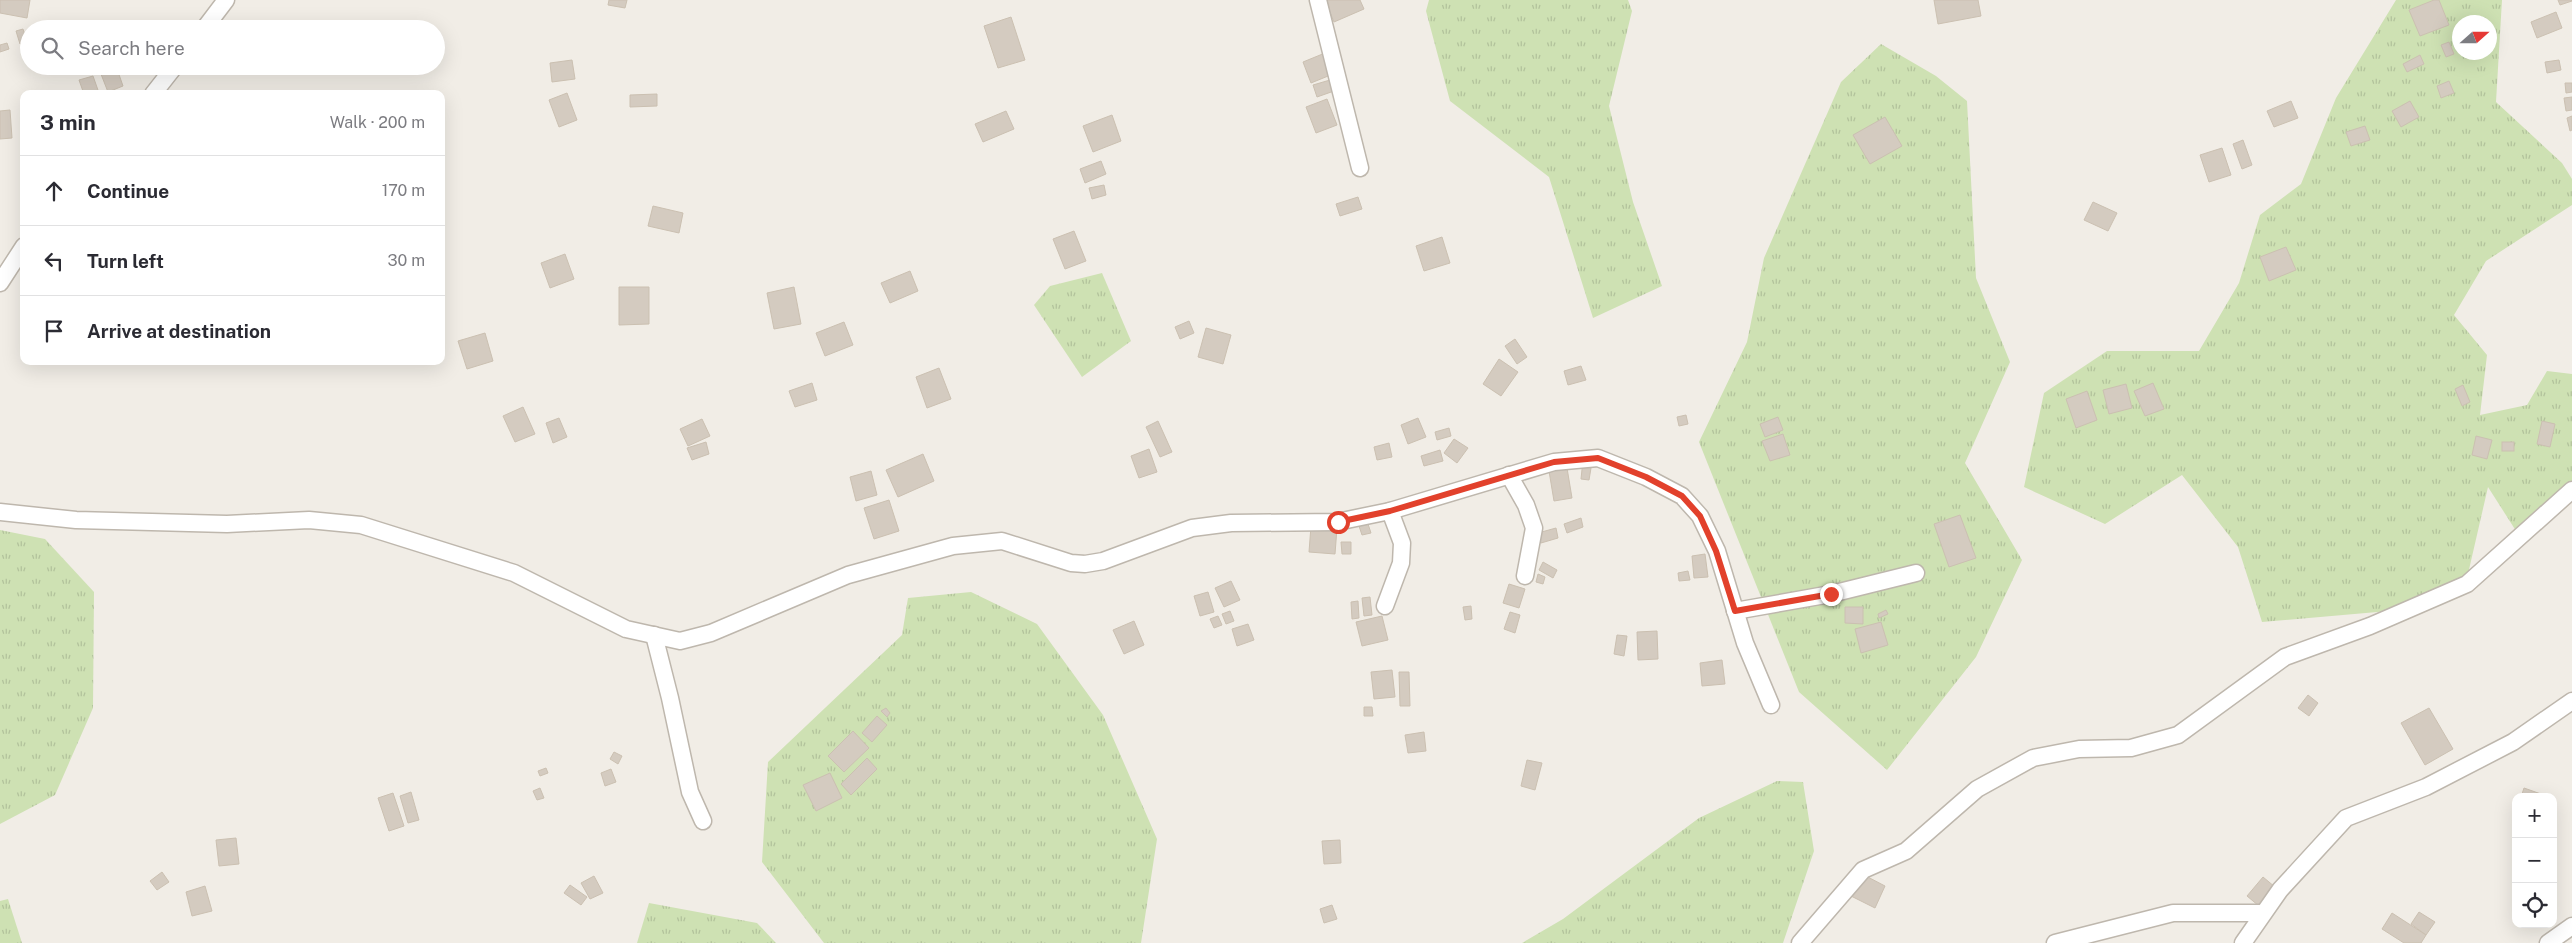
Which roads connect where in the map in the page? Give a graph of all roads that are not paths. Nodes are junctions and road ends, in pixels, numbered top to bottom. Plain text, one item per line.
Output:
1 (226, 0) edge
2 (1318, 0) edge
3 (211, 20) edge
4 (168, 75) edge
5 (157, 90) edge
6 (1360, 168) dead end
7 (20, 252) edge
8 (0, 283) edge
9 (1509, 475) junction
10 (2572, 490) edge
11 (1390, 511) junction
12 (0, 512) edge
13 (1916, 572) dead end
14 (1524, 576) dead end
15 (1385, 606) dead end
16 (1735, 611) junction
17 (654, 635) junction
18 (2572, 701) edge
19 (1771, 705) dead end
20 (703, 821) dead end
21 (2263, 913) junction
22 (2572, 926) edge
23 (1800, 943) edge
24 (2055, 943) edge
25 (2243, 943) edge
26 (2548, 943) edge

1 - 3 street
2 - 6 street
4 - 5 street
7 - 8 street
9 - 11 street
9 - 14 street
9 - 16 street
10 - 23 street
11 - 15 street
11 - 17 street
12 - 17 street
13 - 16 street
16 - 19 street
17 - 20 street
18 - 21 street
21 - 24 street
21 - 25 street
22 - 26 street

